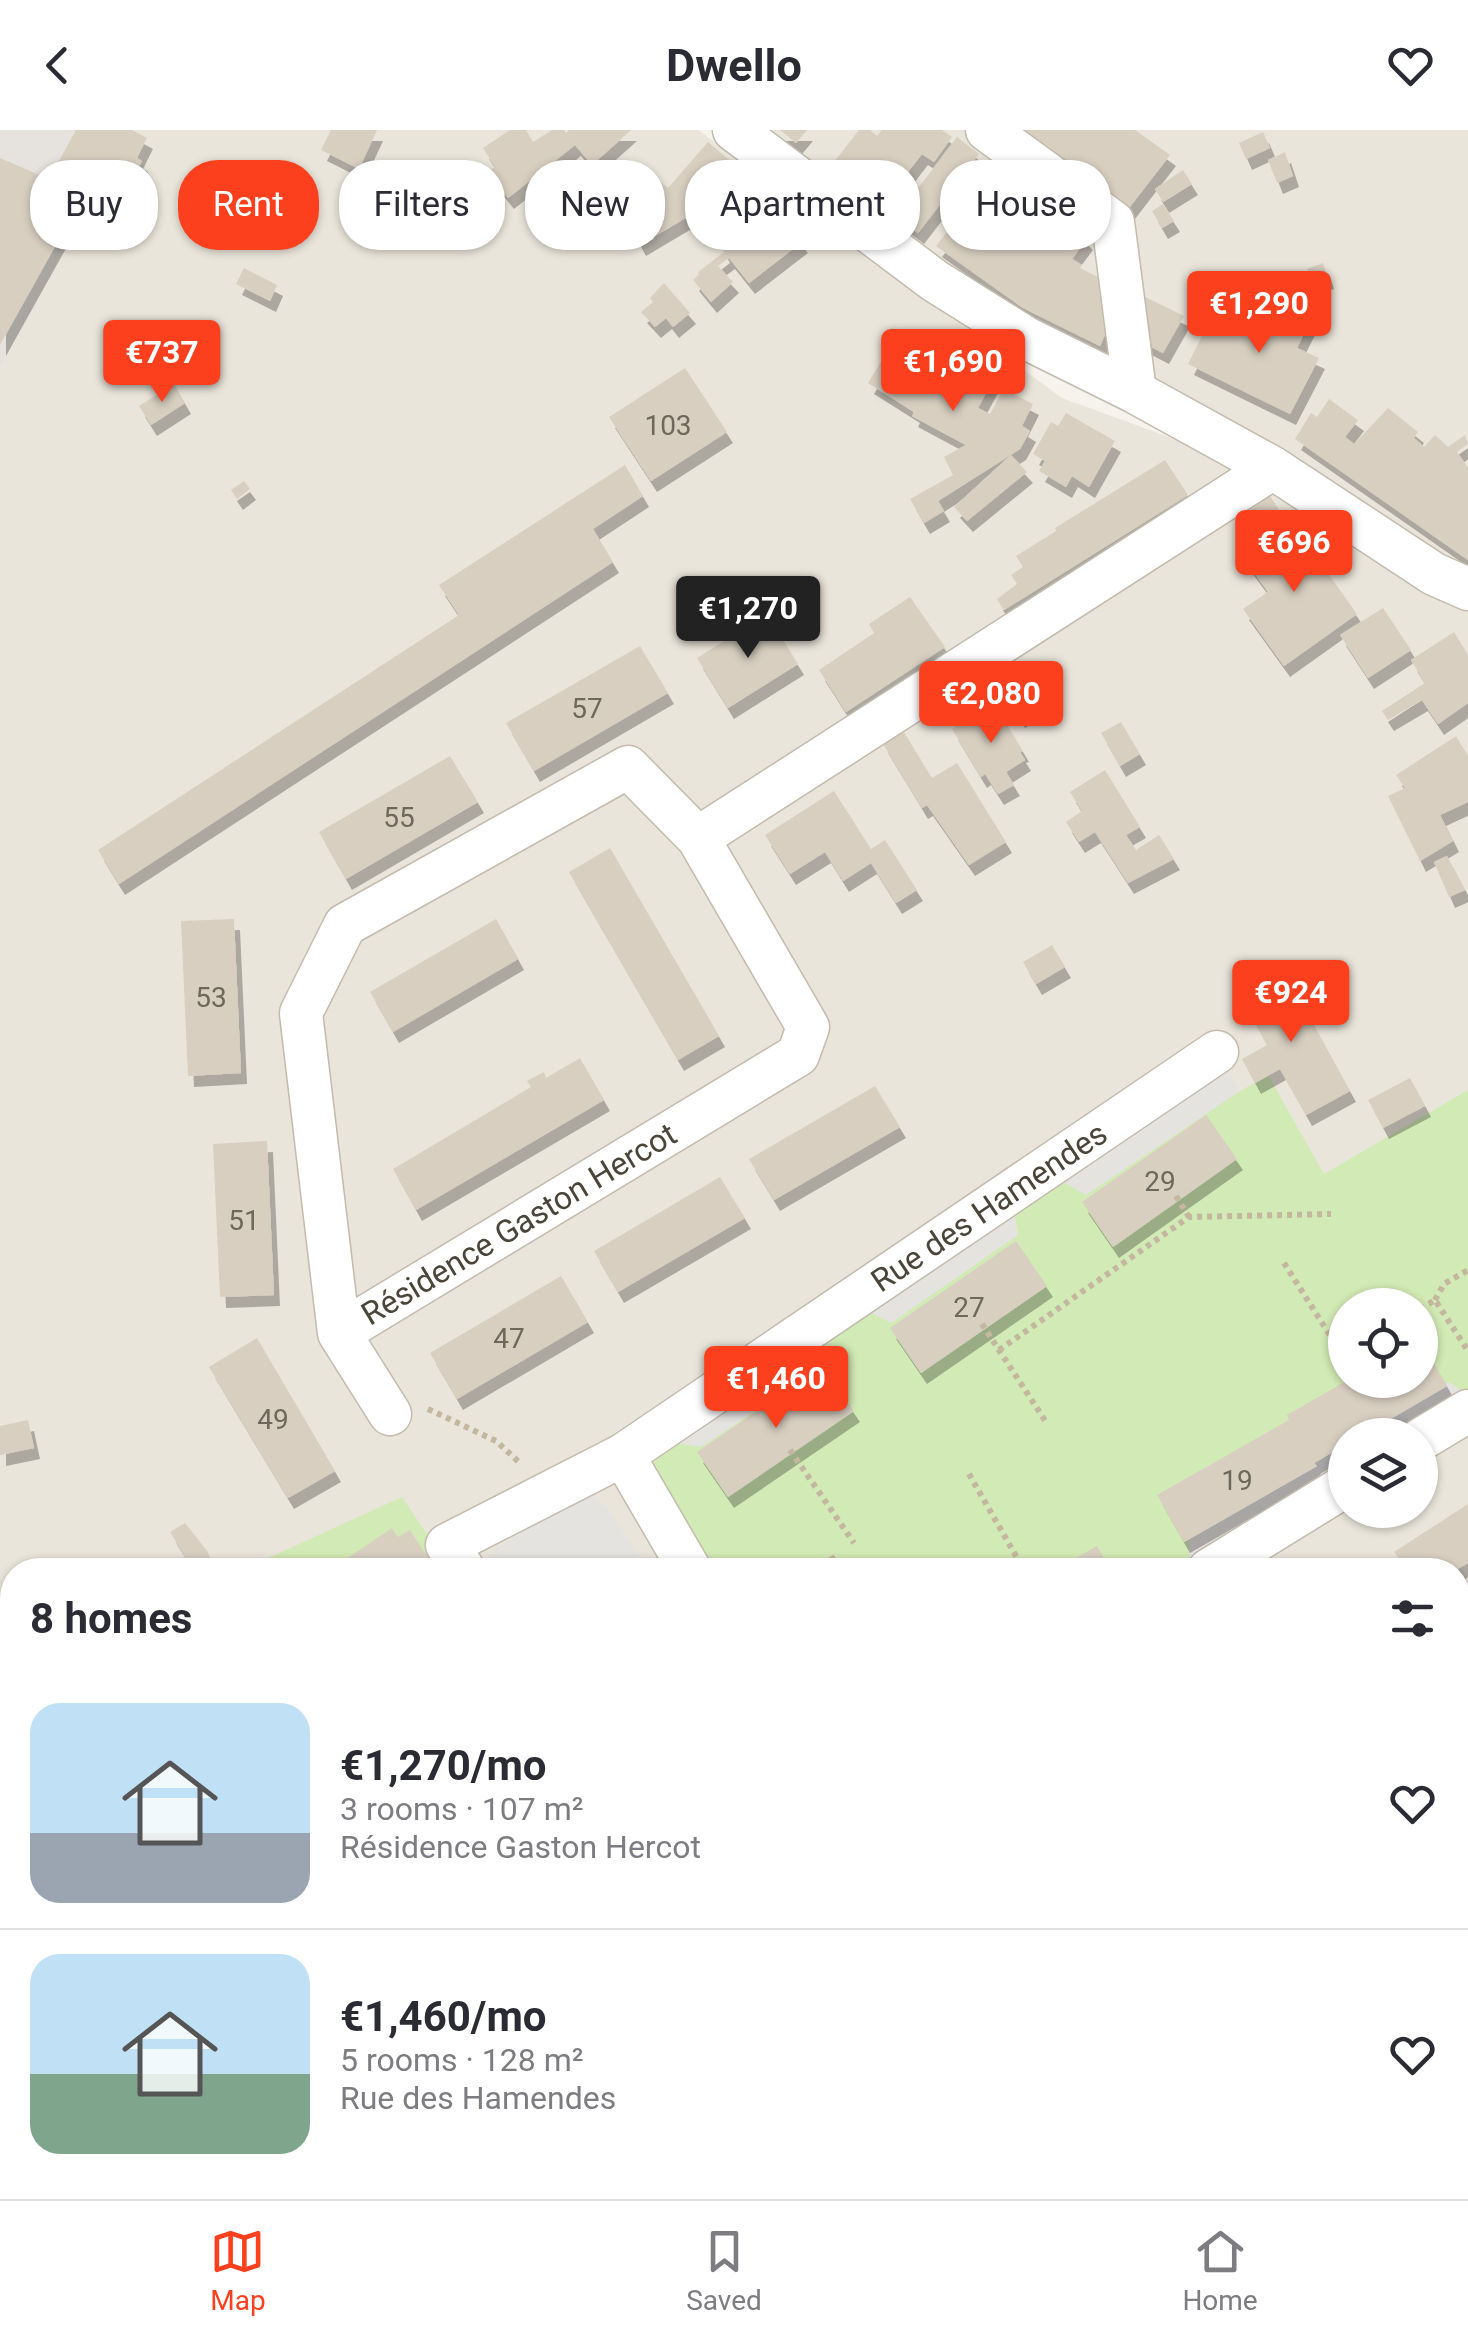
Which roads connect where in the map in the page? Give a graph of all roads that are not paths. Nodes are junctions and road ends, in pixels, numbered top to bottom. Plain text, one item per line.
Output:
1 (734, 130) edge
2 (987, 130) edge
3 (1134, 392) junction
4 (1273, 468) junction
5 (1468, 590) edge
6 (698, 838) junction
7 (1217, 1052) dead end
8 (339, 1333) junction
9 (1468, 1410) edge
10 (390, 1414) road end
11 (1438, 1429) edge
12 (622, 1455) junction
13 (1328, 1496) edge
14 (456, 1558) edge
15 (683, 1558) edge
16 (1228, 1558) edge

1 - 3 street
2 - 3 street
3 - 4 street
4 - 5 street
4 - 6 street
6 - 8 street, Résidence Gaston Hercot
6 - 8 street, Résidence Gaston Hercot
7 - 12 street, Rue des Hamendes
8 - 10 street
9 - 11 street
12 - 14 street, Rue des Hamendes
12 - 15 street
13 - 16 street

